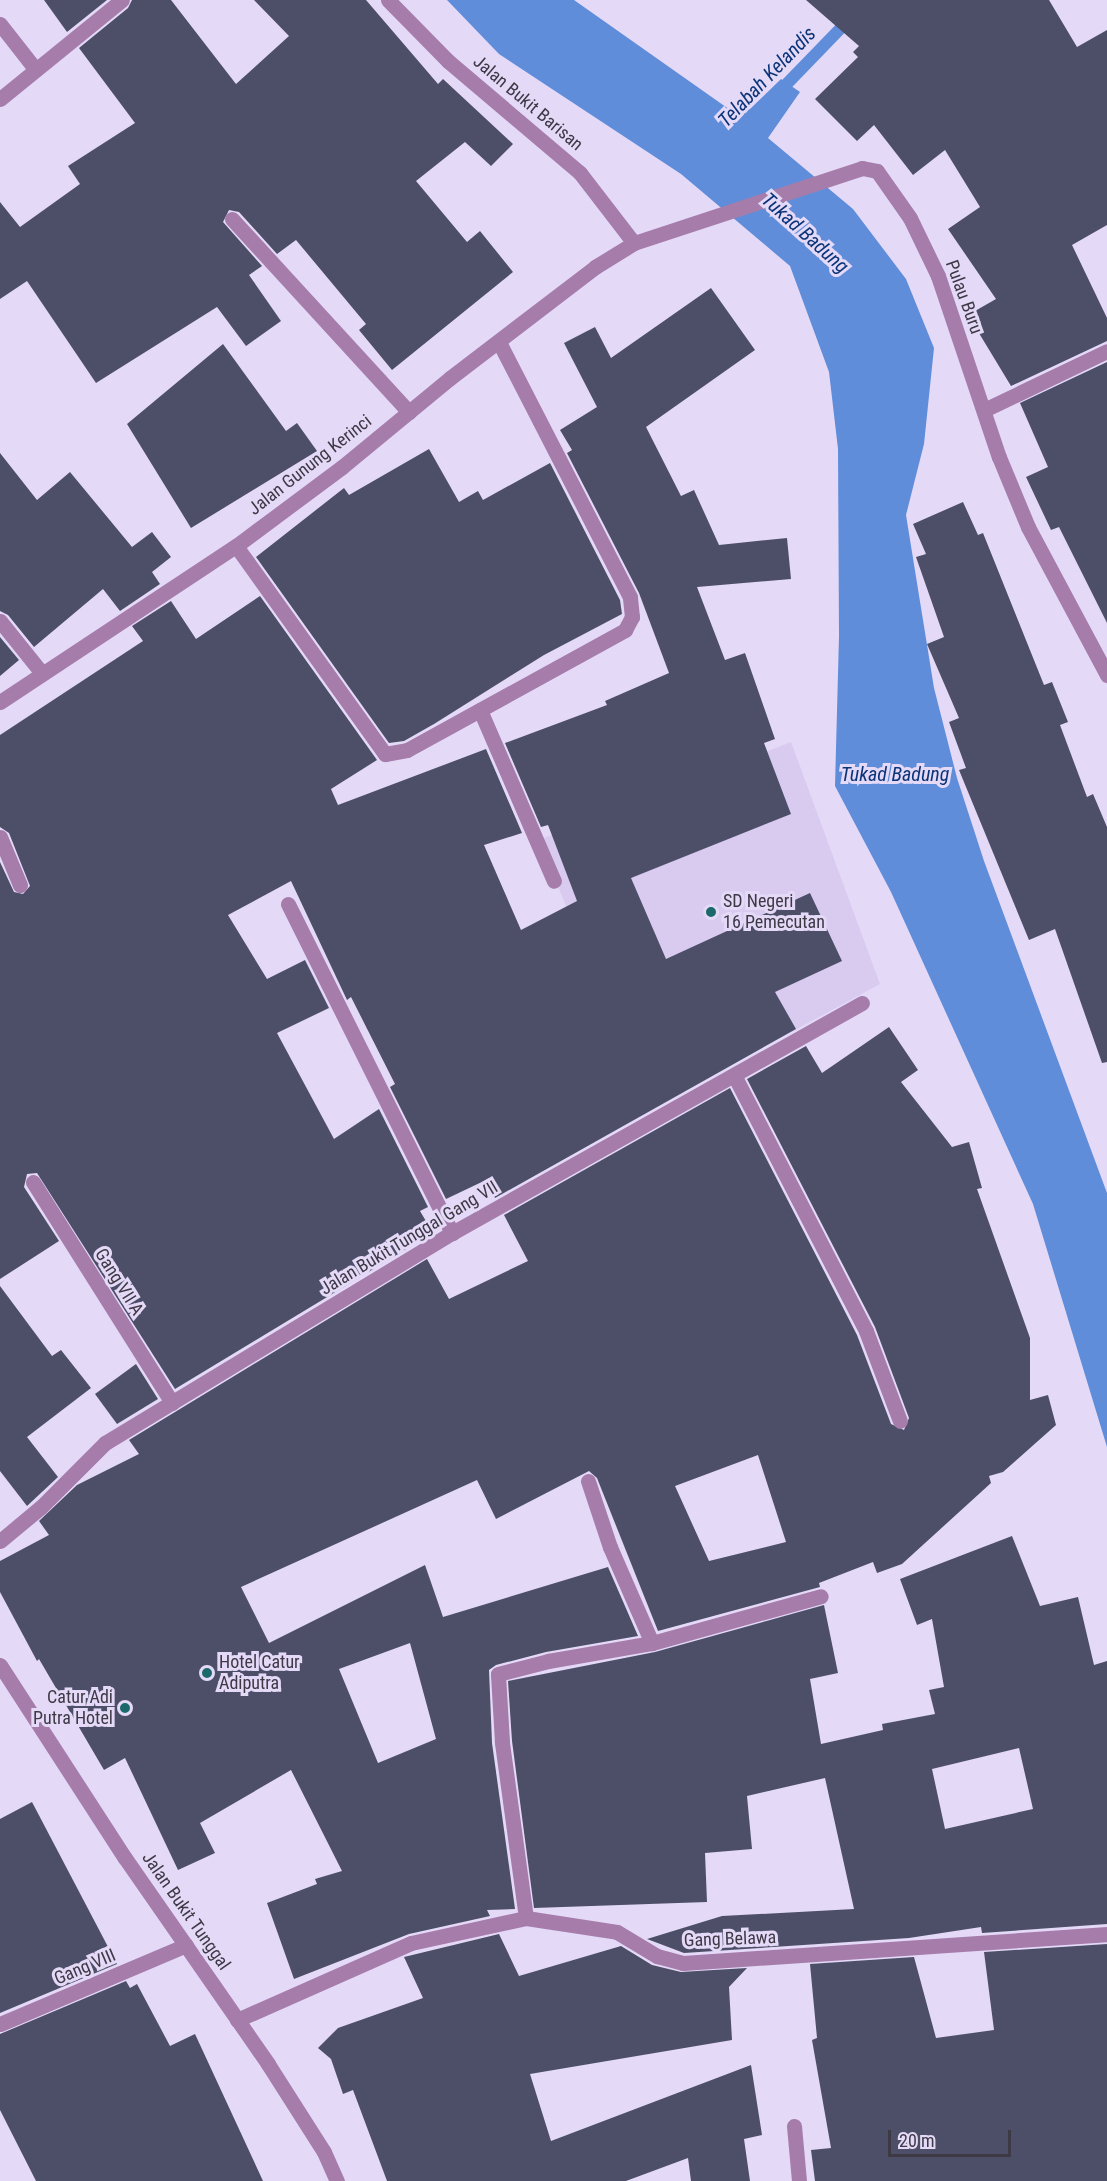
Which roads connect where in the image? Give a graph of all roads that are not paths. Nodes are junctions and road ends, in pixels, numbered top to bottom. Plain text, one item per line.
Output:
1 (122, 0) edge
2 (388, 0) edge
3 (0, 24) edge
4 (36, 70) junction
5 (0, 99) edge
6 (232, 219) dead end
7 (634, 243) junction
8 (499, 342) junction
9 (1107, 351) edge
10 (984, 410) junction
11 (409, 412) junction
12 (236, 546) junction
13 (0, 621) edge
14 (41, 672) junction
15 (1107, 675) edge
16 (0, 702) edge
17 (480, 710) junction
18 (0, 837) edge
19 (554, 881) dead end
20 (20, 885) dead end
21 (288, 904) dead end
22 (862, 1003) dead end
23 (735, 1077) junction
24 (33, 1182) dead end
25 (452, 1233) junction
26 (172, 1403) junction
27 (900, 1421) dead end
28 (588, 1481) dead end
29 (0, 1541) edge
30 (821, 1596) dead end
31 (652, 1643) junction
32 (0, 1665) edge
33 (526, 1918) junction
34 (1107, 1934) edge
35 (186, 1946) junction
36 (237, 2020) junction
37 (0, 2024) edge
38 (794, 2126) dead end
39 (337, 2181) edge
40 (799, 2181) edge

1 - 4 street
2 - 7 street, Jalan Bukit Barisan
3 - 4 street
4 - 5 street
6 - 11 street
7 - 8 street, Jalan Gunung Kerinci
7 - 10 street, Pulau Buru
8 - 11 street, Jalan Gunung Kerinci
8 - 17 street
9 - 10 street
10 - 15 street, Pulau Buru
11 - 12 street, Jalan Gunung Kerinci
12 - 14 street, Jalan Gunung Kerinci
12 - 17 street
13 - 14 street
14 - 16 street, Jalan Gunung Kerinci
17 - 19 street
18 - 20 street
21 - 25 street
22 - 23 street, Jalan Bukit Tunggal Gang VII
23 - 25 street, Jalan Bukit Tunggal Gang VII
23 - 27 street
24 - 26 street, Gang VII A
25 - 26 street, Jalan Bukit Tunggal Gang VII
26 - 29 street, Jalan Bukit Tunggal Gang VII
28 - 31 street
30 - 31 street
31 - 33 street
32 - 35 street, Jalan Bukit Tunggal
33 - 34 street, Gang Belawa
33 - 36 street, Gang Belawa
35 - 36 street, Jalan Bukit Tunggal
35 - 37 street, Gang VIII
36 - 39 street, Jalan Bukit Tunggal
38 - 40 street

